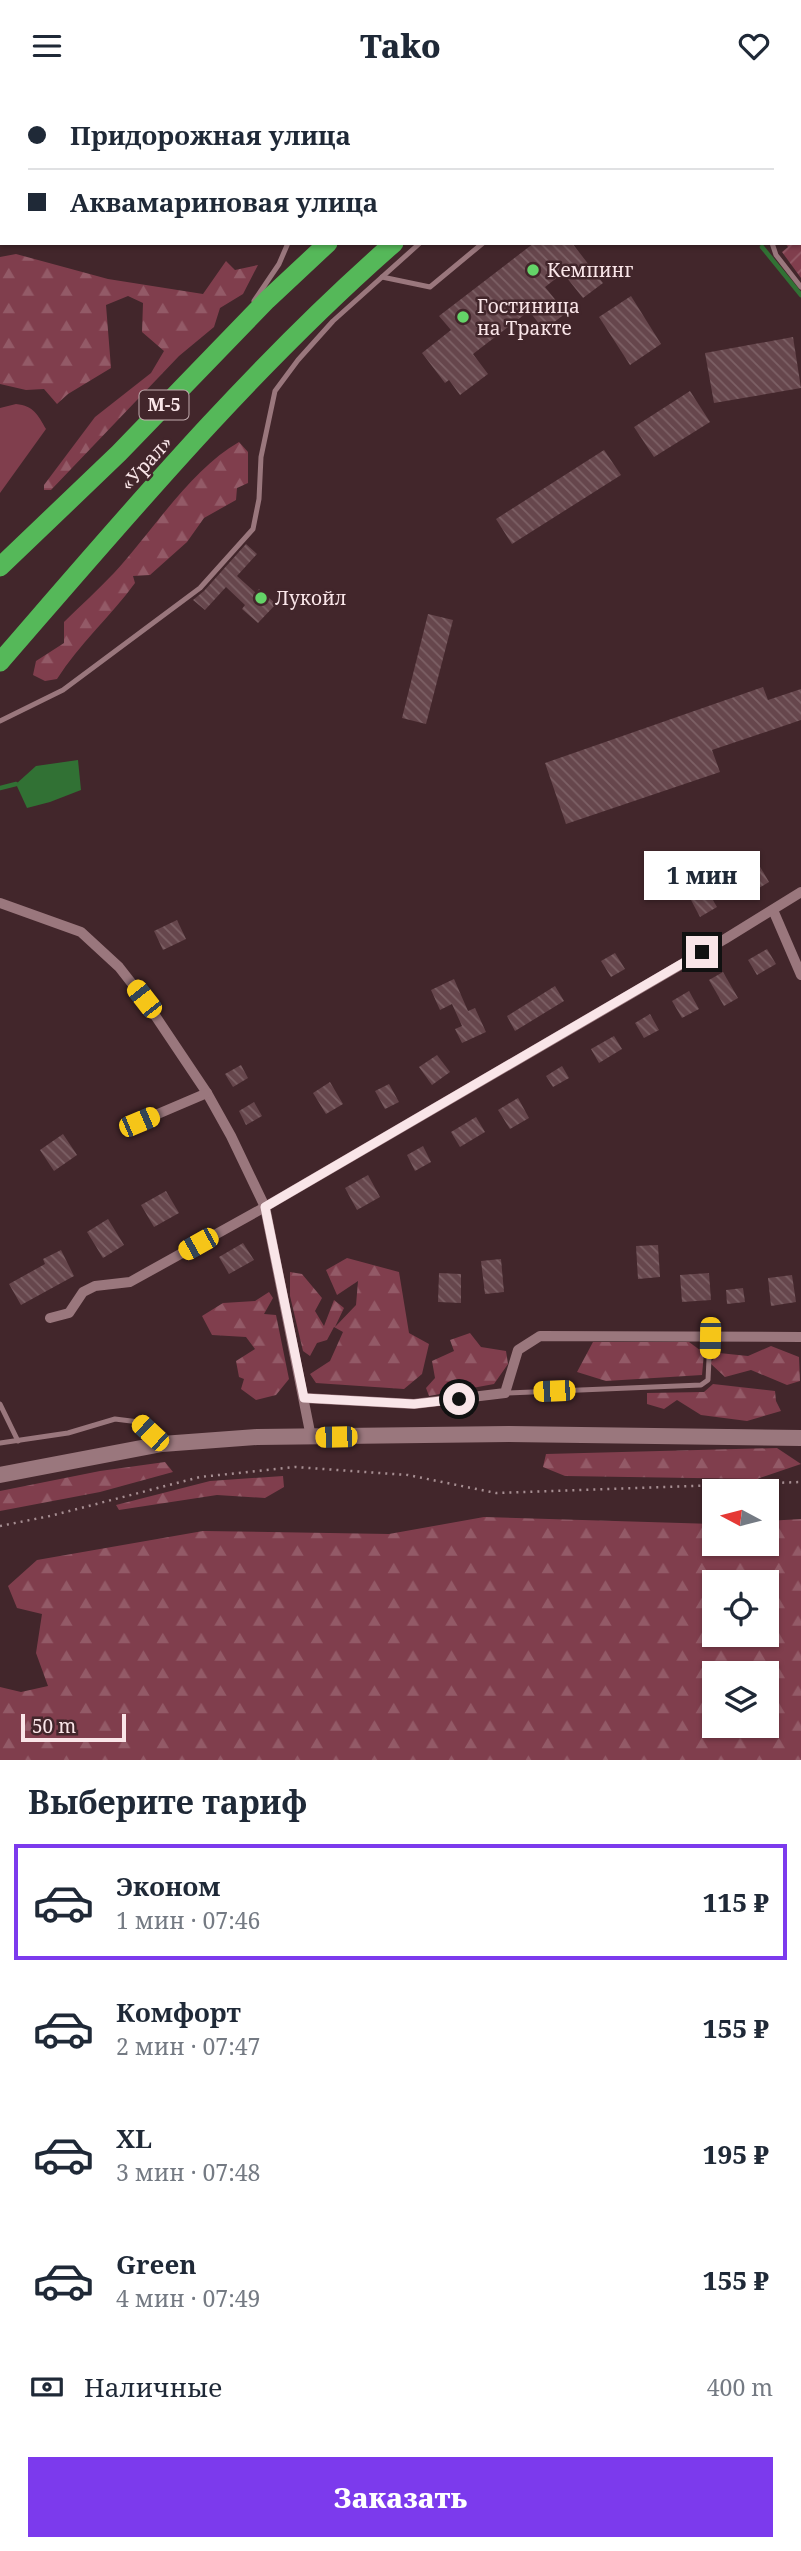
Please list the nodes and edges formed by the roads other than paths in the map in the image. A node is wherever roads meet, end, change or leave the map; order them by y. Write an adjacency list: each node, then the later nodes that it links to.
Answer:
1 (287, 245): 9 (lane)
2 (326, 245): 9 (highway, «Урал» / М-5)
3 (392, 245): 11 (highway, «Урал» / М-5)
4 (418, 245): 7 (lane)
5 (481, 245): 7 (lane)
6 (773, 245): 8 (lane)
7 (382, 277): 12 (lane)
8 (801, 287)
9 (225, 342): 10 (highway, «Урал» / М-5)
10 (0, 567)
11 (0, 663)
12 (0, 721)
13 (801, 892): 15 (street)
14 (0, 903): 17 (street)
15 (773, 910): 16 (street); 19 (street)
16 (801, 975)
17 (207, 1093): 18 (street); 19 (street)
18 (139, 1122)
19 (265, 1207): 20 (street); 24 (street)
20 (50, 1318)
21 (801, 1337): 22 (street)
22 (710, 1338): 23 (street); 23 (lane)
23 (505, 1393): 24 (street)
24 (304, 1398): 26 (street)
25 (0, 1404): 28 (lane)
26 (311, 1437): 27 (main road); 30 (main road)
27 (801, 1438)
28 (18, 1441): 29 (lane); 30 (lane)
29 (0, 1443)
30 (162, 1444): 31 (main road)
31 (0, 1475)

